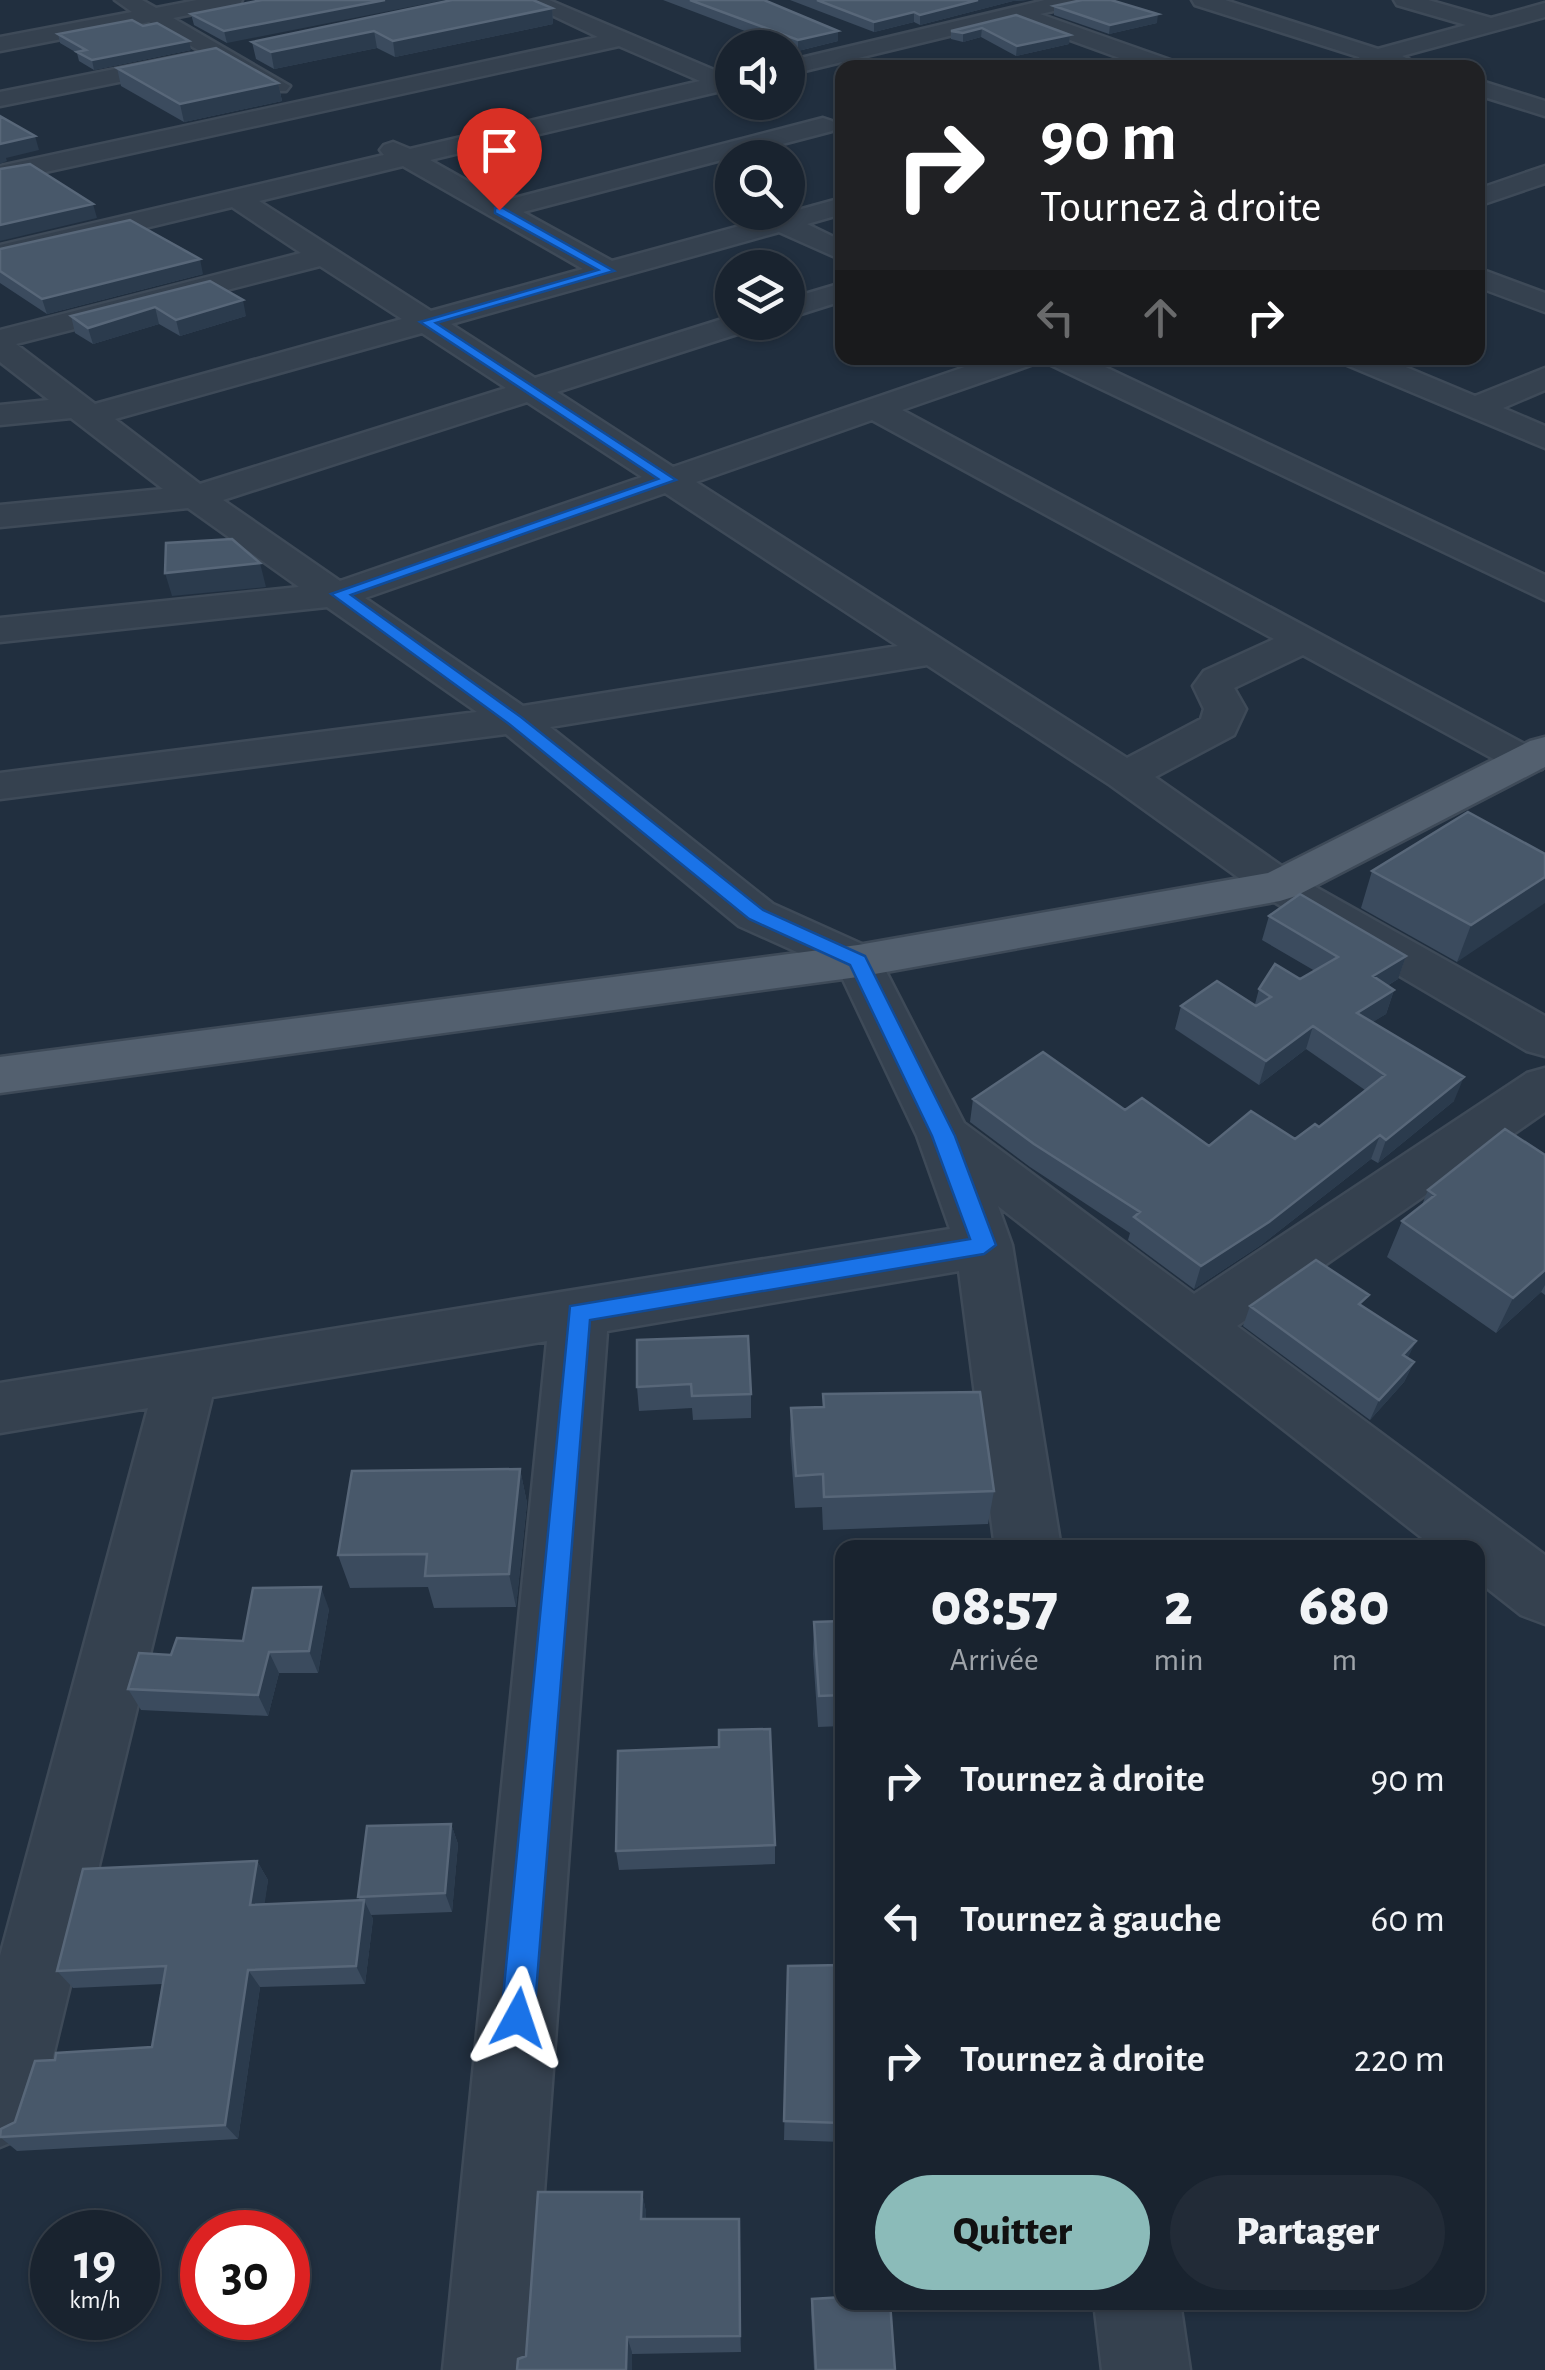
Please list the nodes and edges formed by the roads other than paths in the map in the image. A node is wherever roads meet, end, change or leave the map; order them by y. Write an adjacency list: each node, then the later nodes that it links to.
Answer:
1 (126, 0): 10 (street)
2 (231, 0): 10 (street)
3 (531, 0): 14 (street)
4 (977, 0): 9 (street)
5 (1072, 0): 9 (street)
6 (1203, 0): 19 (street)
7 (1405, 0): 11 (street)
8 (1545, 10): 11 (street)
9 (1016, 14): 16 (street); 21 (street)
10 (152, 15): 15 (street); 18 (street)
11 (1491, 25): 13 (street); 19 (street)
12 (845, 33): 16 (street)
13 (1527, 36)
14 (620, 39): 25 (street); 29 (street)
15 (0, 44)
16 (879, 46): 20 (street); 24 (street)
17 (262, 47): 18 (street)
18 (223, 55): 28 (street); 29 (street)
19 (1379, 56): 22 (street); 23 (street)
20 (916, 60)
21 (1149, 60)
22 (1365, 60)
23 (1391, 60)
24 (805, 64)
25 (715, 78)
26 (715, 87): 35 (street)
27 (1485, 89): 30 (street)
28 (0, 100)
29 (314, 106): 32 (street); 36 (street)
30 (1545, 109)
31 (805, 118): 33 (street)
32 (344, 123)
33 (833, 130): 44 (street)
34 (375, 140): 35 (street)
35 (406, 158): 42 (street); 44 (street)
36 (0, 174)
37 (1545, 174): 39 (street)
38 (1485, 176): 39 (street)
39 (1512, 186): 40 (street); 41 (street)
40 (1485, 196)
41 (1545, 197)
42 (236, 198): 49 (street); 50 (street)
43 (835, 208): 45 (street)
44 (499, 210): 51 (street)
45 (805, 216)
46 (757, 230): 51 (street)
47 (796, 230): 48 (street)
48 (835, 249)
49 (0, 254)
50 (324, 256): 56 (street); 58 (street)
51 (608, 271): 56 (street)
52 (1485, 280): 54 (street)
53 (835, 294): 55 (street)
54 (1545, 303)
55 (805, 304)
56 (426, 322): 64 (street); 67 (street)
57 (715, 331): 64 (street)
58 (0, 339)
59 (0, 347): 67 (street)
60 (1000, 365): 65 (street)
61 (1077, 365): 73 (street)
62 (1374, 365): 66 (street)
63 (1545, 378): 66 (street)
64 (530, 390): 70 (street); 71 (street)
65 (874, 408): 70 (street); 76 (street)
66 (1474, 408): 69 (street)
67 (87, 411): 68 (street); 71 (street)
68 (0, 415)
69 (1545, 438)
70 (669, 480): 74 (street); 77 (street)
71 (195, 497): 72 (street); 74 (street)
72 (0, 516)
73 (1545, 589)
74 (339, 594): 75 (street); 78 (street)
75 (0, 630)
76 (1304, 640): 79 (street); 80 (street)
77 (934, 652): 78 (street); 80 (street)
78 (515, 720): 81 (street); 83 (street)
79 (1532, 766): 82 (main road)
80 (1124, 776): 82 (street)
81 (0, 786)
82 (1280, 886): 83 (main road); 84 (street)
83 (858, 961): 85 (main road); 87 (street)
84 (1545, 1039)
85 (0, 1075)
86 (1545, 1086): 90 (street)
87 (944, 1136): 88 (street); 90 (street)
88 (984, 1245): 89 (street); 93 (street)
89 (579, 1312): 91 (street); 99 (street)
90 (1193, 1326): 94 (street)
91 (187, 1377): 92 (street); 97 (street)
92 (0, 1408)
93 (1027, 1540)
94 (1480, 1540)
95 (1485, 1544): 96 (street)
96 (1542, 1586)
97 (0, 2106)
98 (1137, 2310): 100 (street)
99 (487, 2370)
100 (1146, 2370)

